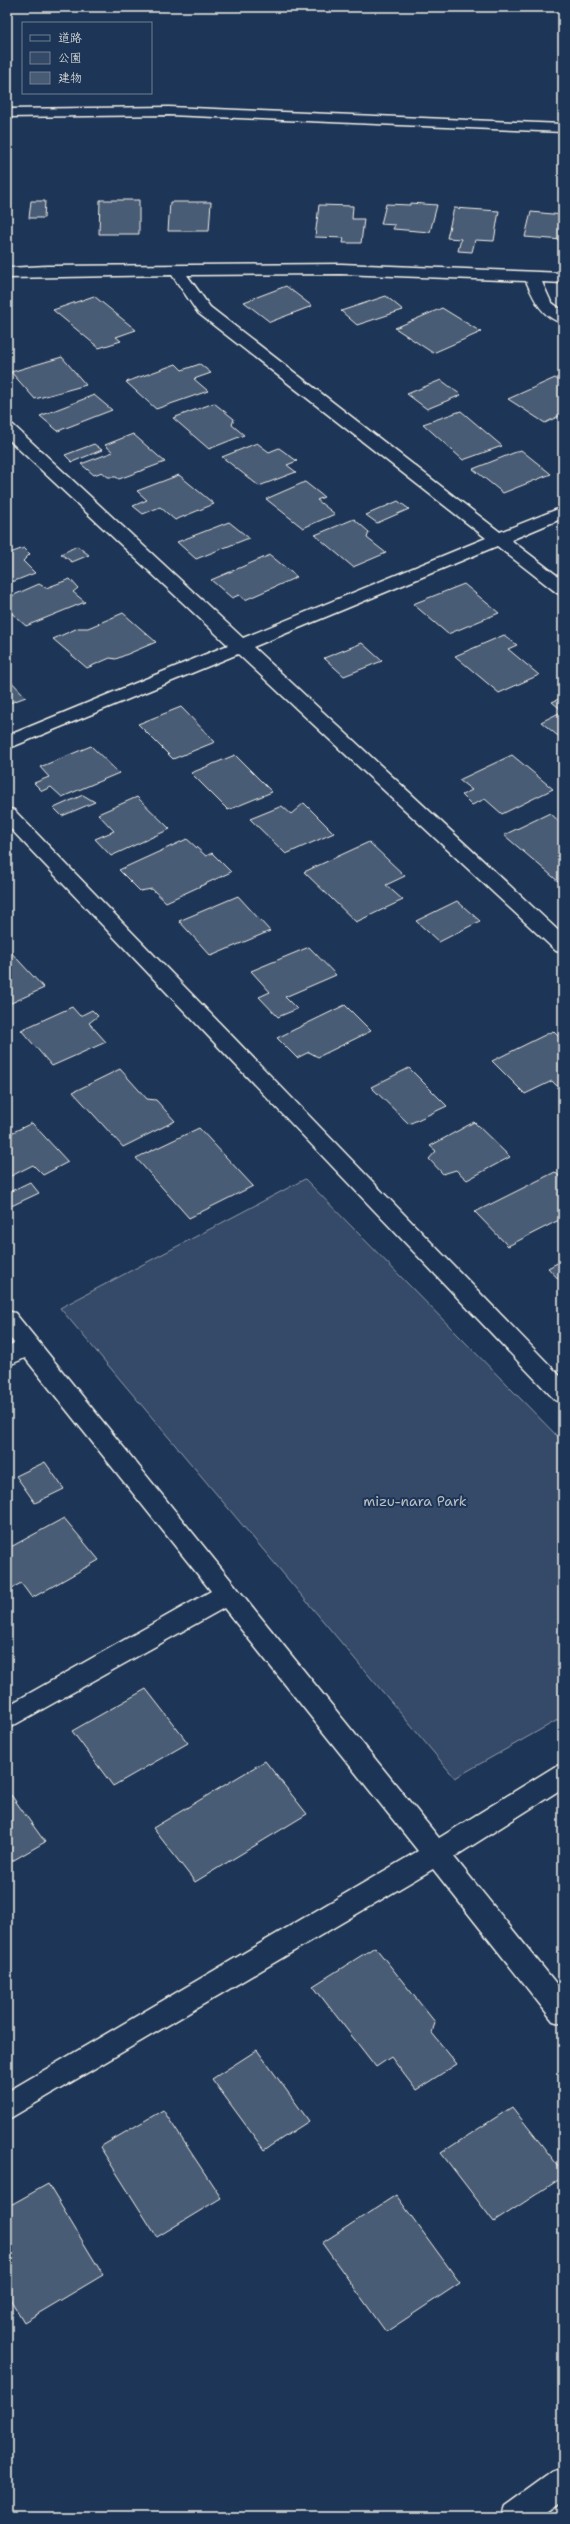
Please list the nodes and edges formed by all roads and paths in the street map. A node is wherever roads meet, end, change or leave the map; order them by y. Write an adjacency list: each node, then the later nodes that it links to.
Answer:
1 (7, 113): 2 (street)
2 (563, 128)
3 (176, 270): 4 (street); 5 (street); 10 (street)
4 (7, 273)
5 (532, 276): 6 (street); 7 (street)
6 (563, 278)
7 (563, 318)
8 (7, 430): 12 (street)
9 (563, 512): 10 (street)
10 (501, 538): 11 (street); 12 (street)
11 (563, 589)
12 (239, 647): 13 (street); 15 (street)
13 (7, 743)
14 (7, 814): 19 (street)
15 (563, 946)
16 (7, 1319): 17 (street)
17 (29, 1346): 18 (street); 20 (street)
18 (7, 1357)
19 (563, 1394)
20 (228, 1594): 21 (street); 23 (street)
21 (7, 1718)
22 (563, 1775): 23 (street)
23 (436, 1854): 24 (street); 25 (street)
24 (563, 2012)
25 (7, 2106)
26 (563, 2483): 27 (street)
27 (516, 2517)

